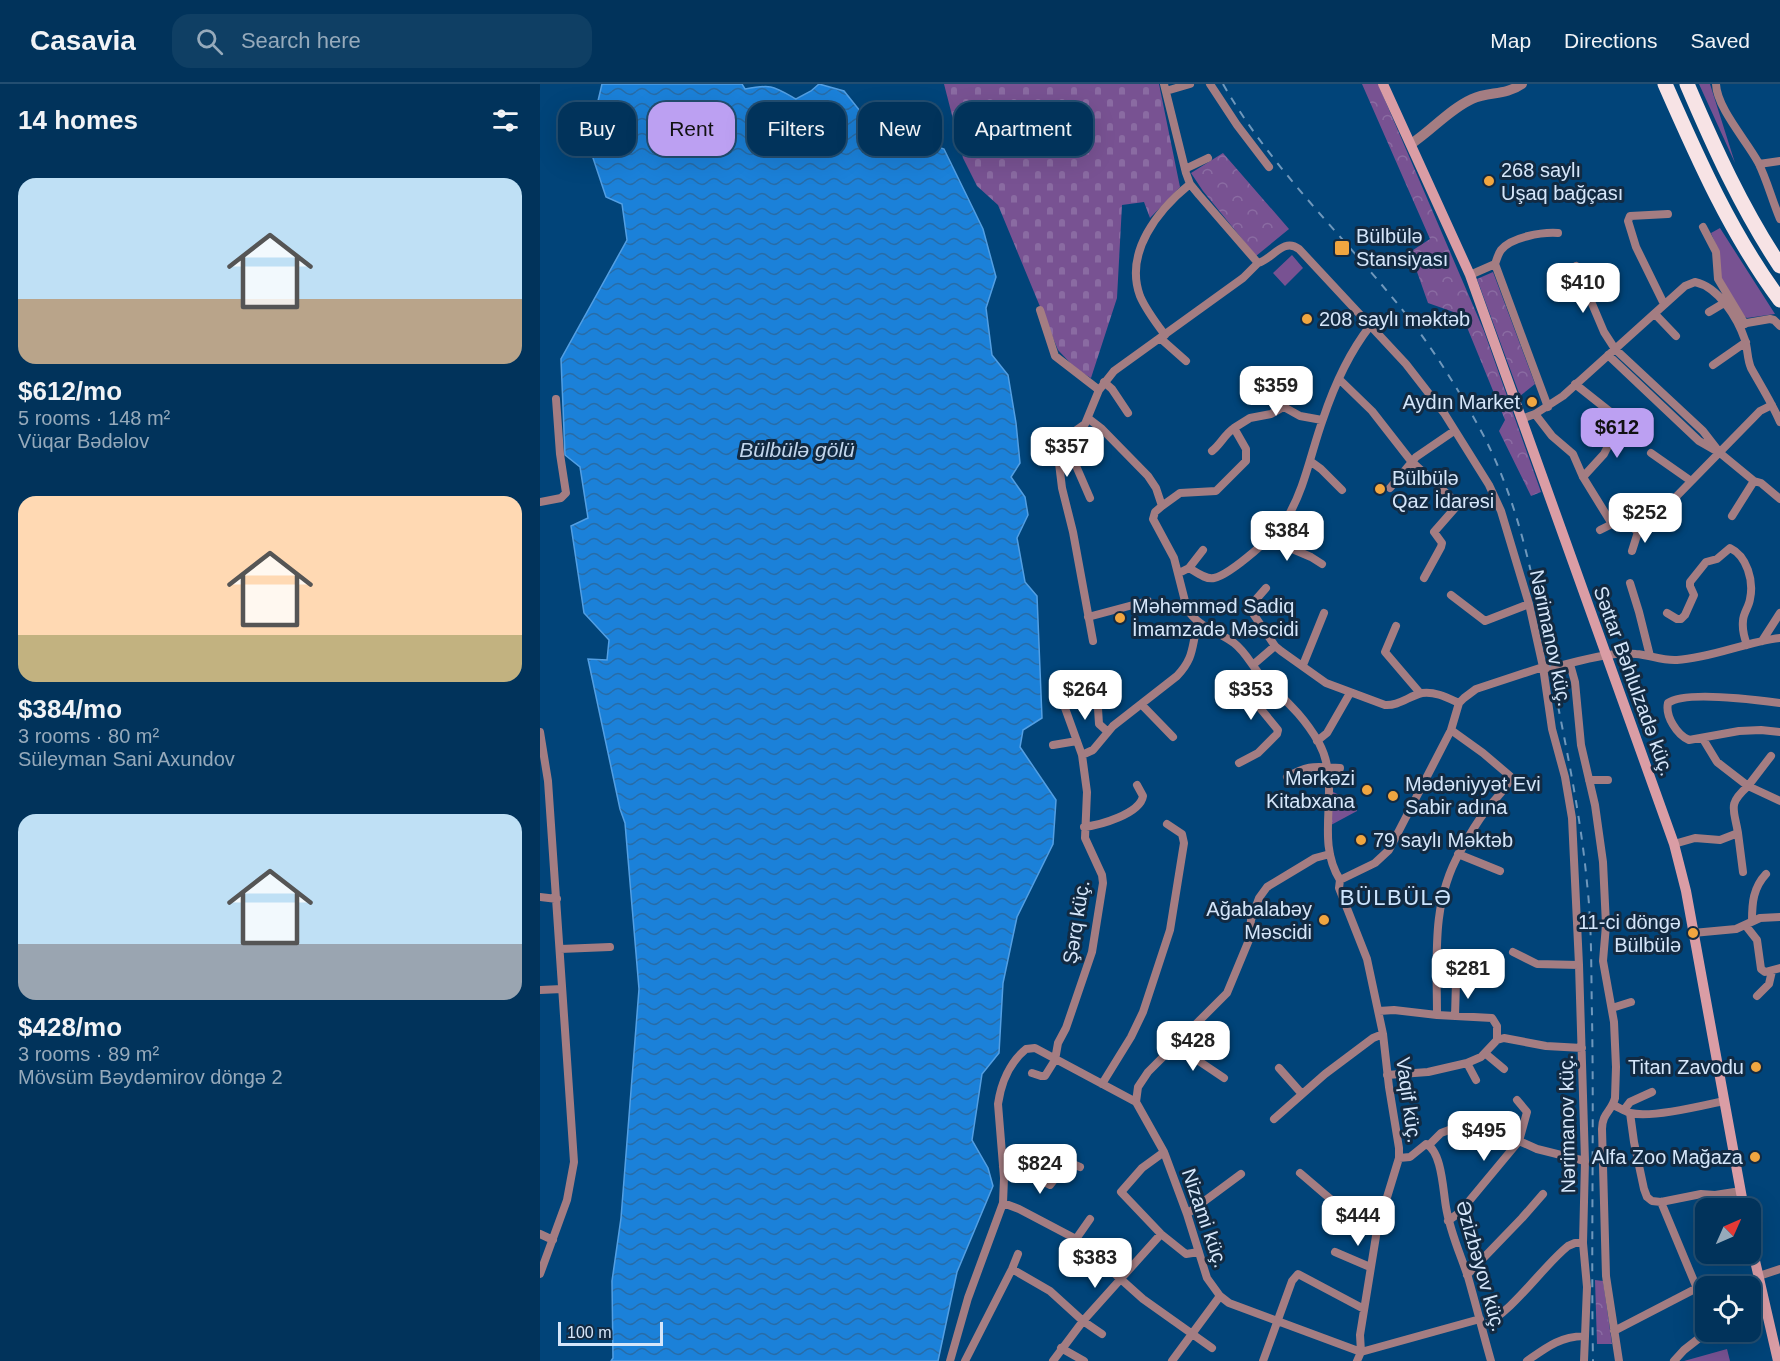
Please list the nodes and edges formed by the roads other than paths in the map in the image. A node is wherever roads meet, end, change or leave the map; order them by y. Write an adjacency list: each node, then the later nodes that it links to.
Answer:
1 (1190, 84): 8 (street)
2 (1210, 84): 13 (street)
3 (1383, 84): 9 (main road, Səttar Bəhlulzadə küç.)
4 (1522, 84): 9 (street)
5 (1687, 84): 23 (highway)
6 (1716, 84): 12 (street)
7 (1665, 85): 25 (highway)
8 (1165, 88): 14 (street)
9 (1411, 144): 24 (main road, Səttar Bəhlulzadə küç.)
10 (1208, 158): 14 (street)
11 (1780, 161): 12 (street)
12 (1759, 164): 17 (street)
13 (1269, 167)
14 (1185, 170): 15 (street)
15 (1190, 184): 20 (street); 35 (street)
16 (1668, 214): 27 (street)
17 (1780, 218)
18 (1704, 227): 31 (street)
19 (1557, 233): 21 (street)
20 (1258, 263): 32 (street, Nərimanov küç.); 35 (street)
21 (1495, 264): 24 (street); 49 (street)
22 (1576, 266): 37 (street)
23 (1780, 266)
24 (1470, 275): 53 (main road, Səttar Bəhlulzadə küç.)
25 (1780, 300)
26 (1724, 303): 27 (street); 29 (street); 31 (street)
27 (1664, 304): 30 (street)
28 (1040, 310): 45 (street)
29 (1709, 312)
30 (1655, 314): 34 (street); 37 (street)
31 (1741, 324): 33 (street); 36 (street)
32 (1370, 326): 41 (street); 58 (street, Nərimanov küç.)
33 (1780, 326)
34 (1676, 336)
35 (1162, 337): 39 (street); 42 (street)
36 (1746, 342): 40 (street); 47 (street)
37 (1615, 349): 38 (street); 63 (street)
38 (1608, 355): 44 (street); 63 (street)
39 (1186, 361)
40 (1713, 365)
41 (1339, 379): 54 (street); 65 (street)
42 (1104, 382): 45 (street); 50 (street)
43 (1250, 382): 48 (street)
44 (1575, 384): 49 (street); 55 (street)
45 (1099, 390): 52 (street)
46 (556, 399): 73 (street)
47 (1772, 405): 56 (street); 63 (street)
48 (1285, 406): 54 (street); 57 (street)
49 (1548, 407): 51 (street)
50 (1128, 413)
51 (1535, 414): 53 (street); 66 (street)
52 (1089, 419): 60 (street); 74 (street)
53 (1521, 419): 102 (main road, Səttar Bəhlulzadə küç.)
54 (1322, 420): 64 (street)
55 (1621, 420): 59 (street); 66 (street)
56 (1780, 422)
57 (1234, 428): 61 (street); 74 (street)
58 (1454, 431): 65 (street); 90 (street, Nərimanov küç.)
59 (1638, 434)
60 (1062, 444): 71 (street); 94 (street)
61 (1212, 451)
62 (1651, 453): 67 (street)
63 (1720, 453): 67 (street); 68 (street)
64 (1310, 461): 70 (street); 78 (street)
65 (1411, 462): 69 (street); 85 (street)
66 (1583, 477): 76 (street)
67 (1691, 481): 79 (street)
68 (1754, 481): 72 (street); 75 (street)
69 (1389, 488)
70 (1342, 490)
71 (1090, 498)
72 (1780, 499)
73 (540, 502)
74 (1162, 506): 84 (street)
75 (1732, 516)
76 (1612, 524): 77 (street); 79 (street)
77 (1600, 530)
78 (1275, 532): 82 (street); 83 (street)
79 (1638, 532): 81 (street)
80 (1203, 550): 83 (street)
81 (1632, 551)
82 (1322, 564)
83 (1190, 568): 84 (street)
84 (1179, 573): 95 (street)
85 (1424, 578)
86 (1630, 583): 103 (street)
87 (1266, 588): 101 (street)
88 (1451, 595): 90 (street)
89 (1148, 601): 94 (street)
90 (1529, 604): 107 (street, Nərimanov küç.)
91 (1323, 613): 106 (street)
92 (1667, 613): 100 (street)
93 (1780, 613): 98 (street)
94 (1088, 617): 99 (street)
95 (1198, 623): 104 (street); 115 (street)
96 (1396, 626): 111 (street)
97 (1780, 638): 98 (street)
98 (1762, 640): 100 (street)
99 (1093, 641)
100 (1747, 645): 103 (street)
101 (1275, 646): 104 (street); 106 (street)
102 (1606, 656): 103 (street); 105 (street); 140 (main road, Səttar Bəhlulzadə küç.)
103 (1650, 656)
104 (1254, 664): 108 (street)
105 (1570, 664): 107 (street); 132 (street, Nərimanov küç.)
106 (1303, 665): 110 (street)
107 (1543, 667): 113 (street); 155 (street, Nərimanov küç.)
108 (1275, 688): 124 (street); 128 (street)
109 (1097, 693): 118 (street)
110 (1350, 693): 111 (street); 124 (street)
111 (1420, 693): 113 (street)
112 (1061, 697): 123 (street, Şərq küç.)
113 (1459, 703): 116 (street)
114 (1780, 703): 122 (street)
115 (1141, 704): 118 (street); 120 (street)
116 (1450, 730): 142 (street); 146 (street)
117 (540, 732): 121 (street)
118 (1108, 732): 126 (street)
119 (1780, 732): 122 (street)
120 (1173, 737)
121 (540, 739): 148 (street)
122 (1702, 739): 135 (street)
123 (1077, 741): 125 (street); 126 (street, Şərq küç.)
124 (1317, 741): 129 (street)
125 (1053, 745)
126 (1083, 754): 138 (street, Şərq küç.)
127 (1770, 756): 135 (street)
128 (1239, 763)
129 (1329, 768): 130 (street); 131 (street); 141 (street, Vaqif küç.)
130 (1341, 768)
131 (1287, 777)
132 (1589, 780): 133 (street); 162 (street, Nərimanov küç.)
133 (1608, 780)
134 (1137, 785): 138 (street)
135 (1748, 786): 136 (street); 139 (street)
136 (1780, 801)
137 (1167, 824): 179 (street)
138 (1084, 827): 171 (street, Şərq küç.)
139 (1738, 833): 140 (street); 144 (street)
140 (1674, 844): 151 (main road, Səttar Bəhlulzadə küç.)
141 (1330, 854): 146 (street, Vaqif küç.); 168 (street)
142 (1458, 854): 143 (street); 164 (street)
143 (1500, 871)
144 (1743, 872)
145 (1766, 874): 150 (street)
146 (1340, 880): 163 (street, Vaqif küç.)
147 (540, 897): 148 (street)
148 (557, 899): 153 (street)
149 (1780, 917): 150 (street)
150 (1749, 924): 151 (street); 156 (street)
151 (1693, 933): 183 (main road, Səttar Bəhlulzadə küç.)
152 (610, 947): 153 (street)
153 (560, 949): 158 (street)
154 (1513, 952): 155 (street)
155 (1579, 965): 169 (street, Nərimanov küç.)
156 (1776, 970): 160 (street)
157 (1456, 982): 165 (street)
158 (562, 989): 159 (street); 210 (street)
159 (540, 990)
160 (1757, 996)
161 (1631, 1002): 162 (street)
162 (1612, 1008): 185 (street, Nərimanov küç.)
163 (1378, 1011): 164 (street); 166 (street, Vaqif küç.)
164 (1437, 1015): 165 (street)
165 (1455, 1016): 167 (street)
166 (1383, 1034): 176 (street, Vaqif küç.); 181 (street)
167 (1497, 1040): 169 (street); 170 (street)
168 (1175, 1045): 177 (street); 184 (street)
169 (1582, 1048): 193 (street, Nərimanov küç.)
170 (1486, 1054): 172 (street); 174 (street)
171 (1055, 1060): 175 (street); 179 (street); 194 (street)
172 (1467, 1063): 176 (street); 178 (street)
173 (1279, 1068): 181 (street)
174 (1504, 1069)
175 (1032, 1073)
176 (1388, 1075): 192 (street, Vaqif küç.)
177 (1224, 1078)
178 (1476, 1080)
179 (1102, 1084): 184 (street)
180 (1652, 1092): 186 (street)
181 (1302, 1094): 187 (street)
182 (1517, 1100): 189 (street)
183 (1724, 1101): 186 (street); 198 (main road, Səttar Bəhlulzadə küç.)
184 (1136, 1102): 191 (street, Nizami küç.)
185 (1613, 1105): 186 (street); 231 (street, Nərimanov küç.)
186 (1627, 1112): 201 (street)
187 (1274, 1119)
188 (1449, 1130): 190 (street)
189 (1519, 1141): 193 (street); 205 (street)
190 (1429, 1145): 192 (street); 205 (street, Əzizbəyov küç.)
191 (1164, 1152): 203 (street, Nizami küç.); 208 (street)
192 (1399, 1158): 206 (street, Vaqif küç.)
193 (1586, 1161): 211 (street, Nərimanov küç.)
194 (1003, 1166): 195 (street); 202 (street)
195 (1080, 1167)
196 (1300, 1173): 206 (street)
197 (1241, 1174): 203 (street)
198 (1741, 1191): 200 (main road, Səttar Bəhlulzadə küç.); 201 (street)
199 (1543, 1194): 220 (street)
200 (1742, 1198)
201 (1661, 1202): 223 (street)
202 (1003, 1203): 209 (street); 239 (street)
203 (1187, 1214): 213 (street, Nizami küç.)
204 (1090, 1219): 209 (street)
205 (1448, 1221): 220 (street, Əzizbəyov küç.)
206 (1377, 1230): 216 (street, Vaqif küç.)
207 (540, 1234): 210 (street)
208 (1161, 1234): 213 (street); 222 (street)
209 (1076, 1239): 222 (street)
210 (553, 1240): 219 (street)
211 (1583, 1243): 230 (street); 234 (street, Nərimanov küç.)
212 (1335, 1251): 216 (street)
213 (1199, 1252): 226 (street, Nizami küç.)
214 (1018, 1254): 217 (street)
215 (1756, 1264): 221 (main road)
216 (1370, 1267): 227 (street, Vaqif küç.)
217 (1012, 1269): 228 (street); 240 (street)
218 (1780, 1269): 221 (street)
219 (540, 1274)
220 (1467, 1275): 230 (street, Əzizbəyov küç.)
221 (1759, 1276)
222 (1121, 1280): 228 (street); 232 (street)
223 (1695, 1283)
224 (1761, 1285): 252 (main road)
225 (1695, 1289): 231 (street)
226 (1220, 1296): 229 (street, Nizami küç.); 232 (street)
227 (1364, 1309): 229 (street); 238 (street, Vaqif küç.)
228 (1083, 1320): 233 (street); 236 (street)
229 (1275, 1322): 238 (street, Nizami küç.); 244 (street)
230 (1481, 1322): 238 (street); 247 (street, Əzizbəyov küç.)
231 (1614, 1331): 250 (street, Nərimanov küç.)
232 (1193, 1333): 237 (street); 243 (street)
233 (1102, 1334)
234 (1584, 1336): 248 (street); 249 (street, Nərimanov küç.)
235 (1695, 1341): 251 (street)
236 (1061, 1348): 241 (street); 242 (street)
237 (1212, 1348)
238 (1361, 1352): 245 (street, Vaqif küç.); 246 (street)
239 (951, 1361)
240 (965, 1361)
241 (1053, 1361)
242 (1084, 1361)
243 (1172, 1361)
244 (1263, 1361)
245 (1357, 1361)
246 (1364, 1361)
247 (1491, 1361)
248 (1527, 1361)
249 (1584, 1361)
250 (1619, 1361)
251 (1674, 1361)
252 (1778, 1361)

